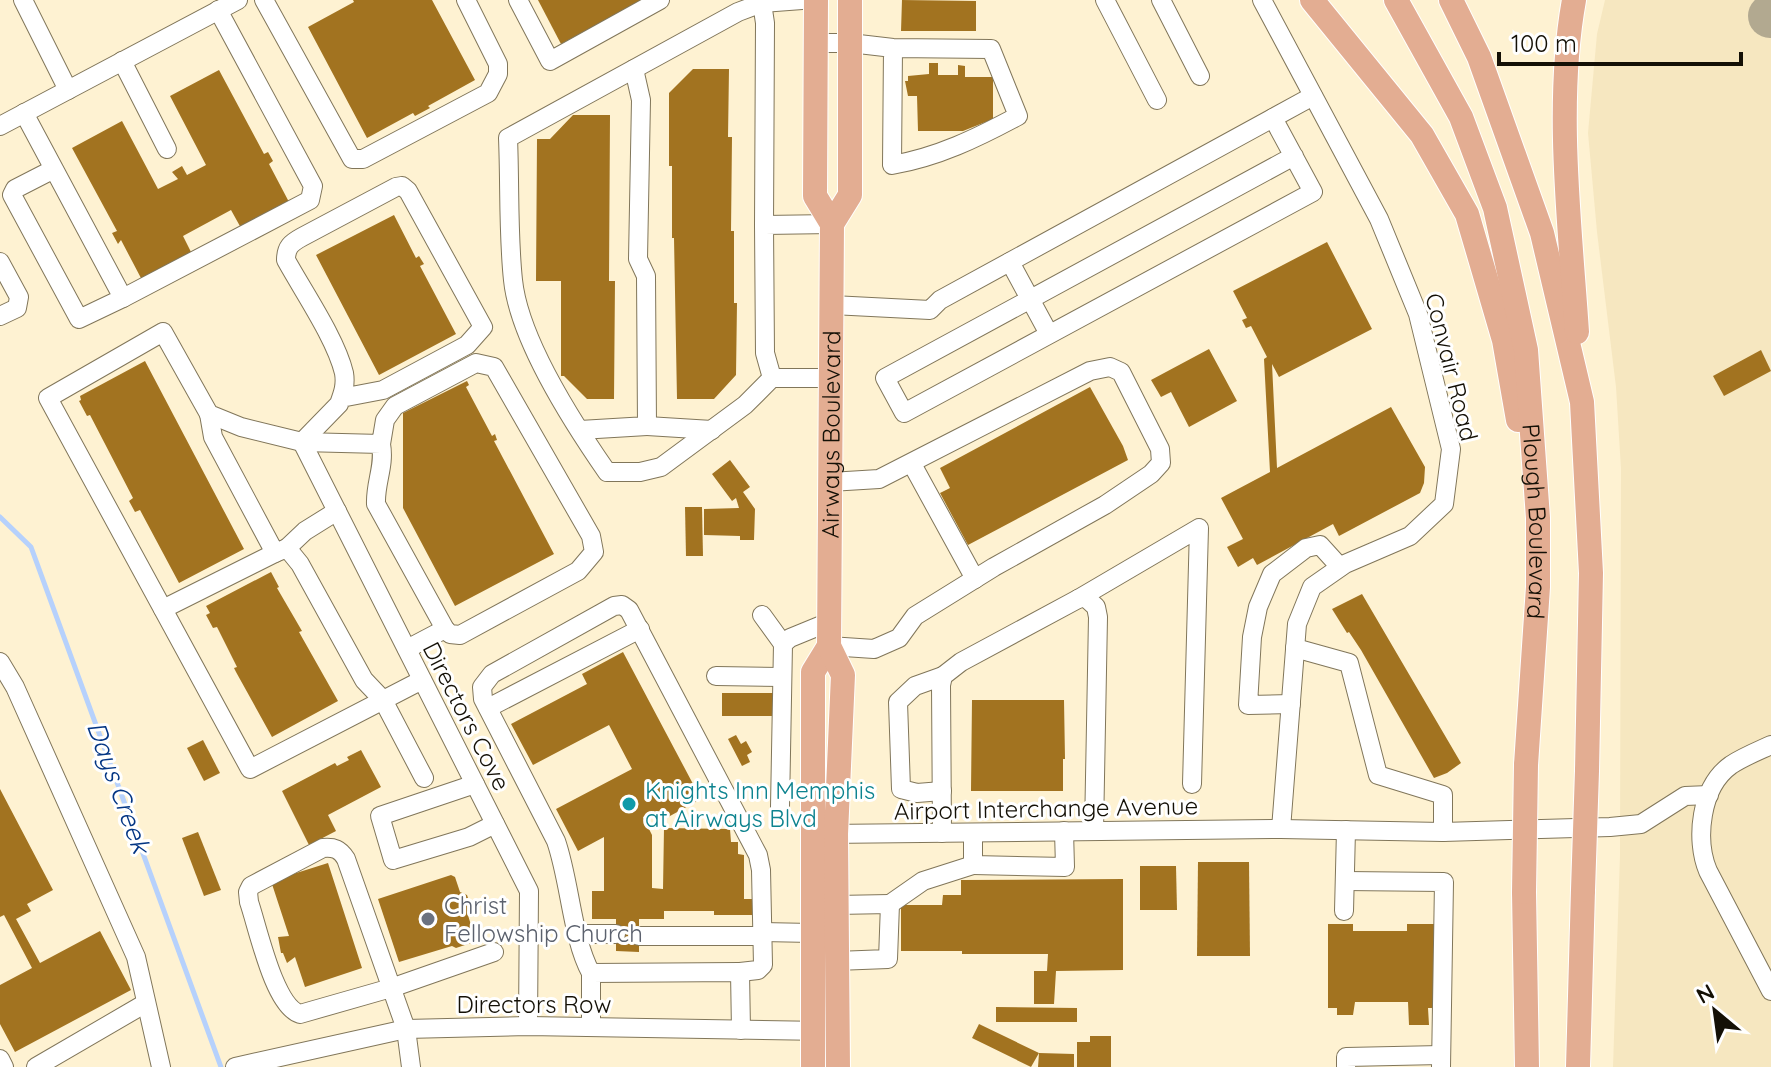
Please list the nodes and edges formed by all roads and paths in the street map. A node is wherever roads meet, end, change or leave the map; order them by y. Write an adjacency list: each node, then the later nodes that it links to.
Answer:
1 (23, 0): 25 (street)
2 (238, 0): 18 (street)
3 (264, 0): 4 (street)
4 (466, 0)
5 (518, 0): 6 (street)
6 (660, 0)
7 (802, 0): 17 (street)
8 (816, 0): 19 (main road, Airways Boulevard)
9 (850, 0): 20 (main road, Airways Boulevard)
10 (1105, 0): 27 (street)
11 (1161, 0): 24 (street)
12 (1262, 0): 26 (street, Convair Road)
13 (1312, 0): 56 (main road)
14 (1396, 0): 56 (main road, Plough Boulevard)
15 (1451, 0): 46 (main road)
16 (1574, 0): 46 (main road)
17 (762, 3): 23 (street); 35 (street)
18 (218, 10): 22 (street); 38 (street)
19 (815, 43): 20 (street); 34 (main road, Airways Boulevard)
20 (850, 43): 21 (street); 34 (main road, Airways Boulevard)
21 (893, 48): 21 (street)
22 (122, 61): 25 (street); 31 (street)
23 (634, 69): 48 (street); 49 (street)
24 (1200, 76)
25 (68, 90): 28 (street)
26 (1313, 96): 29 (street); 58 (street, Convair Road)
27 (1157, 100)
28 (24, 113): 30 (street); 33 (street)
29 (1273, 118): 32 (street); 37 (street)
30 (0, 126)
31 (167, 149)
32 (1294, 156): 39 (street); 42 (street)
33 (54, 169): 38 (street); 38 (street)
34 (832, 224): 35 (street); 40 (main road, Airways Boulevard)
35 (764, 225): 43 (street)
36 (0, 262): 41 (street)
37 (1010, 262): 39 (street); 40 (street)
38 (123, 298)
39 (1030, 299): 42 (street); 42 (street)
40 (832, 305): 44 (main road, Airways Boulevard)
41 (0, 316)
42 (1049, 334)
43 (772, 378): 44 (street); 50 (street)
44 (831, 378): 54 (main road, Airways Boulevard)
45 (341, 398): 45 (street); 51 (street)
46 (1582, 402): 126 (main road, bridge)
47 (209, 414): 51 (street); 57 (street); 61 (street)
48 (647, 426): 49 (street); 50 (street)
49 (580, 430): 50 (street)
50 (712, 430)
51 (302, 442): 52 (street); 55 (street, Directors Cove)
52 (381, 444): 63 (street); 63 (street)
53 (912, 464): 54 (street); 59 (street); 59 (street)
54 (830, 482): 65 (main road, Airways Boulevard)
55 (337, 511): 57 (street); 68 (street, Directors Cove)
56 (1538, 518): 125 (main road, Plough Boulevard, bridge)
57 (281, 550): 61 (street); 74 (street)
58 (1340, 567): 67 (street, Convair Road); 75 (street)
59 (975, 579): 65 (street)
60 (1078, 599): 71 (street); 80 (street); 88 (street)
61 (163, 609): 74 (street)
62 (762, 615): 66 (street)
63 (445, 629): 68 (street)
64 (640, 629): 76 (street); 76 (street); 101 (street)
65 (829, 634): 66 (street); 82 (main road, Airways Boulevard); 92 (main road, Airways Boulevard)
66 (783, 644): 72 (street)
67 (1295, 648): 75 (street, Convair Road); 89 (street)
68 (407, 649): 73 (street, Directors Cove)
69 (0, 662): 109 (street)
70 (716, 676): 72 (street)
71 (943, 676): 81 (street); 81 (street)
72 (782, 677): 82 (street)
73 (422, 680): 74 (street); 79 (street, Directors Cove)
74 (383, 700): 78 (street)
75 (1291, 704): 85 (street, Convair Road)
76 (488, 708): 99 (street)
77 (1771, 745): 83 (street)
78 (424, 778)
79 (475, 784): 84 (street, Directors Cove); 84 (street)
80 (1192, 784)
81 (942, 791): 90 (street)
82 (812, 793): 92 (main road, Airways Boulevard)
83 (1709, 795): 89 (street); 108 (street)
84 (495, 824): 110 (street, Directors Cove)
85 (1281, 829): 86 (street); 88 (street, Airport Interchange Avenue)
86 (1346, 830): 89 (street); 94 (street)
87 (1064, 831): 88 (street, Airport Interchange Avenue); 91 (street, Airport Interchange Avenue); 93 (street)
88 (1094, 831)
89 (1443, 832)
90 (942, 833): 91 (street, Airport Interchange Avenue); 92 (street, Airport Interchange Avenue)
91 (973, 833): 93 (street)
92 (824, 834): 96 (main road, Airways Boulevard); 98 (main road, Airways Boulevard)
93 (973, 865): 95 (street)
94 (1345, 881): 97 (street); 116 (street)
95 (890, 904): 96 (street); 104 (street)
96 (836, 905): 104 (main road, Airways Boulevard)
97 (1344, 911)
98 (812, 933): 101 (street); 114 (main road, Airways Boulevard)
99 (579, 934): 100 (street); 106 (street)
100 (616, 934)
101 (762, 934): 102 (street); 105 (street)
102 (639, 936)
103 (494, 952): 107 (street)
104 (836, 961): 114 (main road, Airways Boulevard)
105 (740, 972): 106 (street); 113 (street)
106 (591, 973): 111 (street)
107 (391, 988): 107 (street); 112 (street)
108 (1771, 991)
109 (146, 1003): 118 (street); 119 (street)
110 (528, 1026): 111 (street, Directors Row); 112 (street, Directors Row)
111 (591, 1027): 113 (street, Directors Row)
112 (406, 1029): 120 (street, Directors Row); 121 (street)
113 (741, 1030): 114 (street, Directors Row)
114 (824, 1031): 122 (main road, Airways Boulevard); 123 (main road, Airways Boulevard)
115 (0, 1059): 117 (street)
116 (1441, 1061): 124 (street)
117 (4, 1067)
118 (36, 1067)
119 (161, 1067)
120 (235, 1067)
121 (411, 1067)
122 (813, 1067)
123 (838, 1067)
124 (1346, 1067)
125 (1527, 1067)
126 (1578, 1067)

